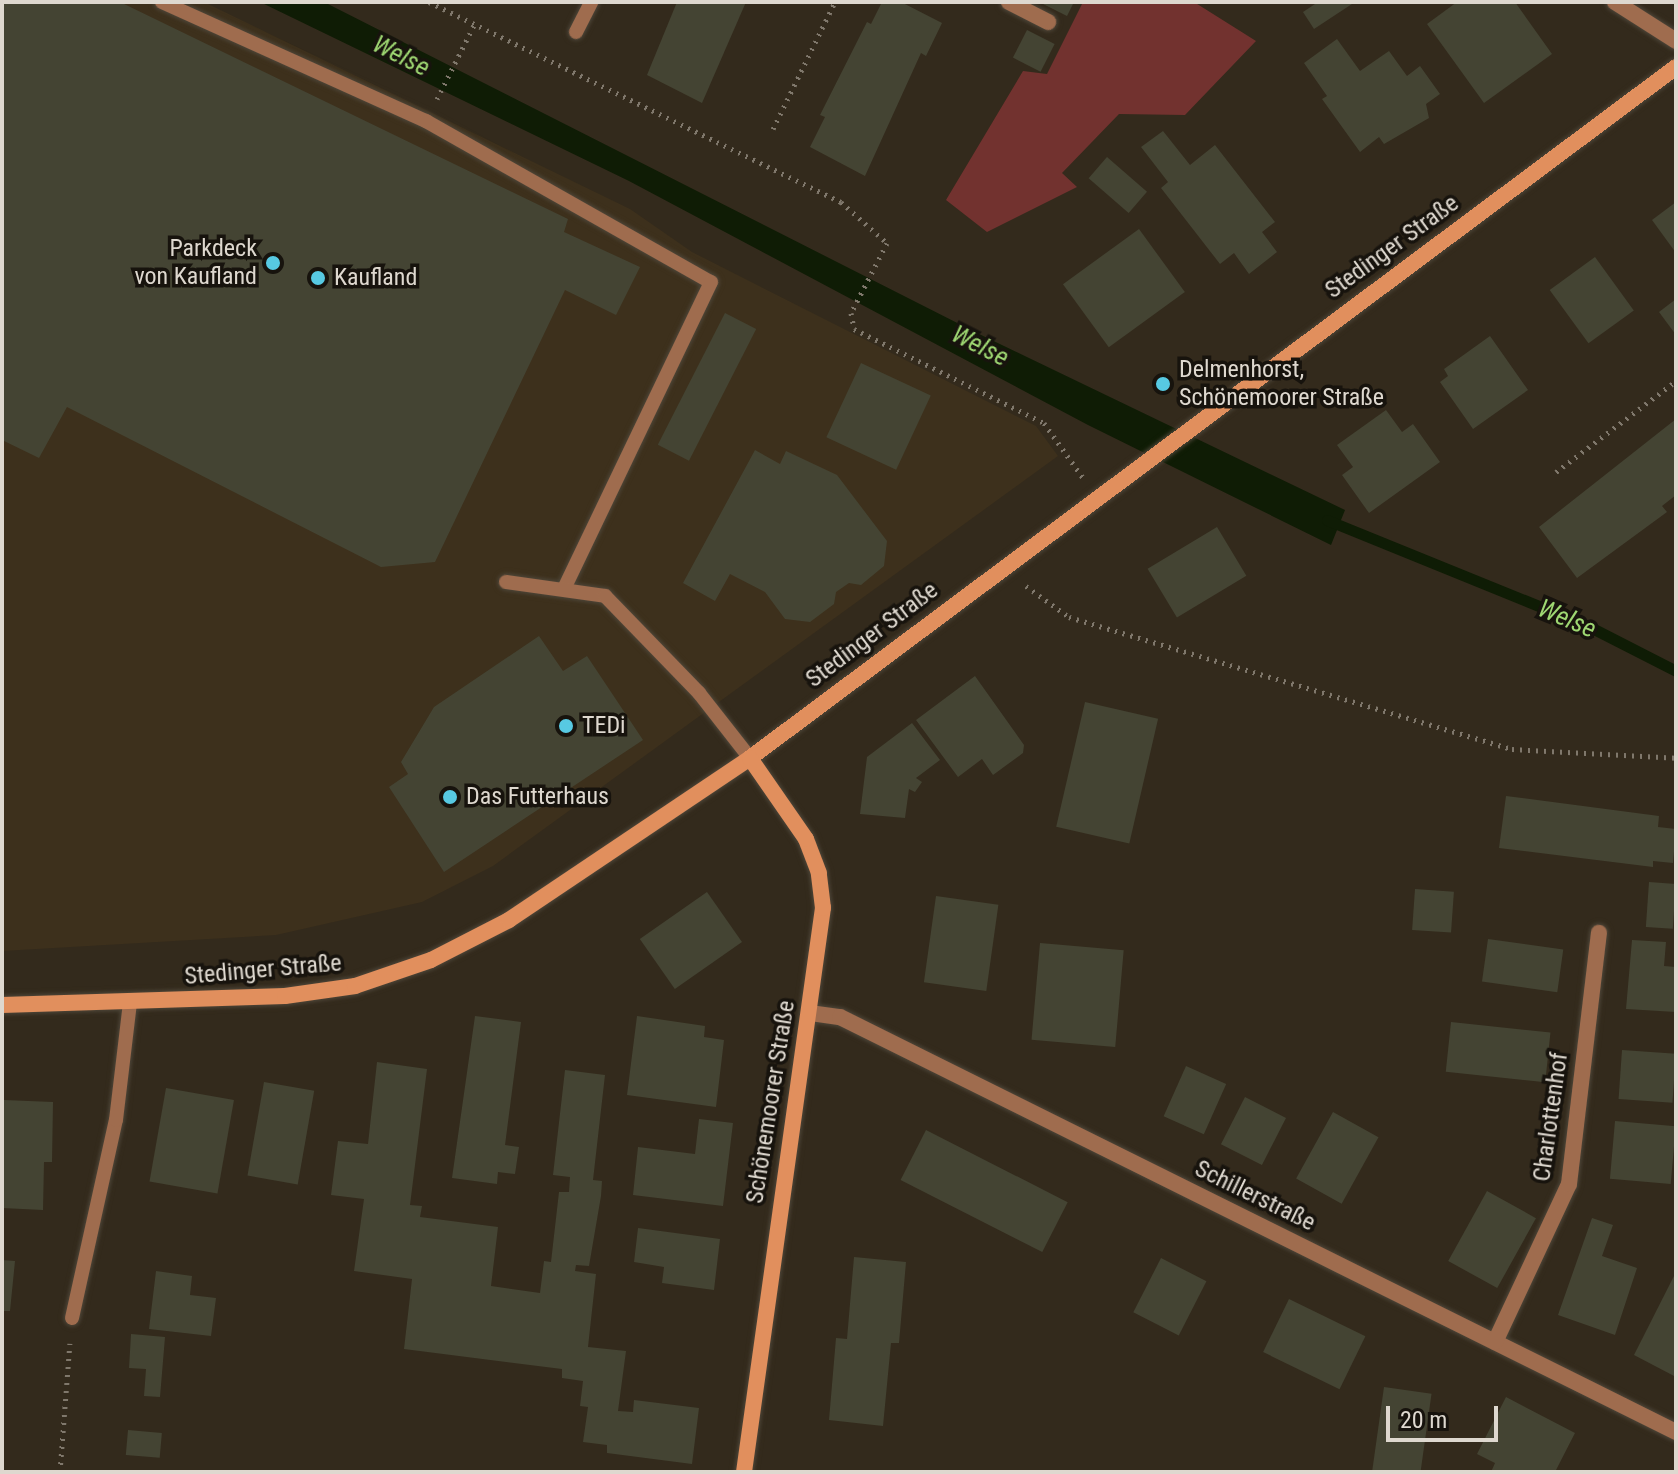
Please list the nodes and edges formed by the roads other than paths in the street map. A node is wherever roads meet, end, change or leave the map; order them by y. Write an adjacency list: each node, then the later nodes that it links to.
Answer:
1 (162, 2): 10 (lane)
2 (591, 2): 6 (lane)
3 (1009, 2): 5 (street)
4 (1615, 2): 7 (street)
5 (1048, 22)
6 (576, 32)
7 (1676, 41)
8 (1676, 67): 11 (main road, Stedinger Straße)
9 (506, 582): 10 (lane)
10 (565, 587): 11 (lane)
11 (750, 758): 13 (main road, Stedinger Straße); 15 (main road, Schönemoorer Straße)
12 (1599, 933): 17 (street, Charlottenhof)
13 (130, 1003): 14 (main road, Stedinger Straße); 16 (lane)
14 (2, 1005)
15 (810, 1013): 17 (street, Schillerstraße); 19 (main road, Schönemoorer Straße)
16 (72, 1318)
17 (1495, 1342): 18 (street, Schillerstraße)
18 (1676, 1432)
19 (744, 1472)

